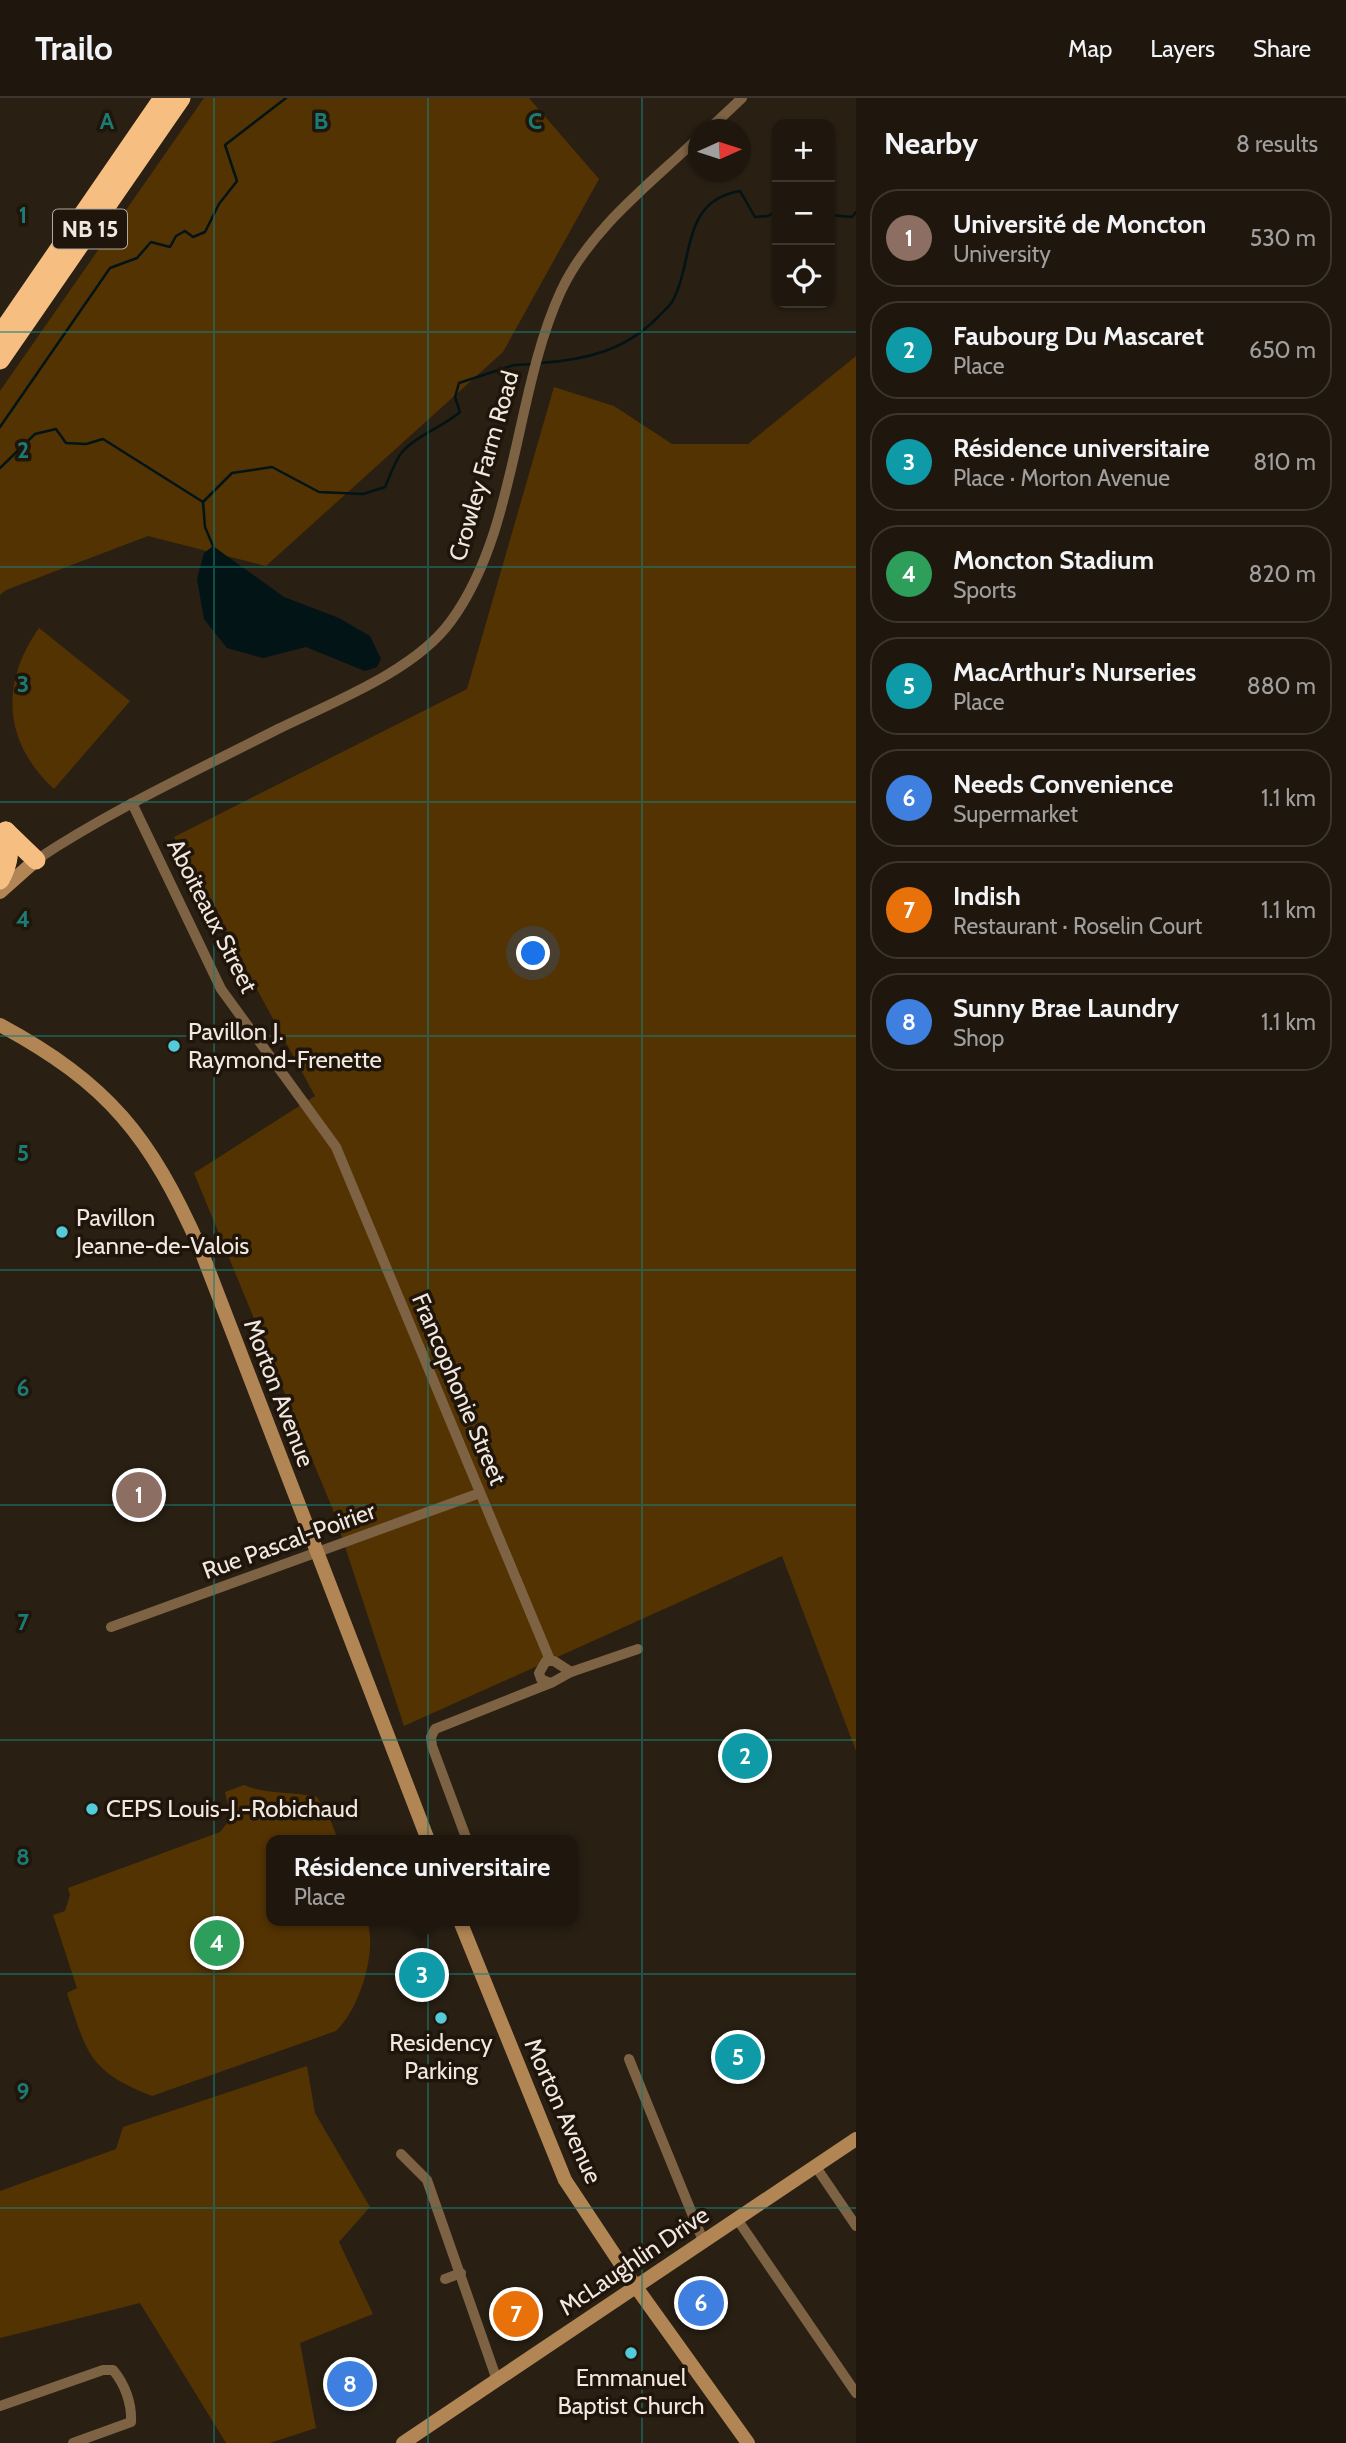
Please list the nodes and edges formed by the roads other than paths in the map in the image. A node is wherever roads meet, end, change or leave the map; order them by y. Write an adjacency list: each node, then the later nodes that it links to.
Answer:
1 (163, 98): 6 (highway, NB 15)
2 (181, 98): 7 (highway, NB 15)
3 (742, 98): 4 (street)
4 (720, 119)
5 (688, 147): 8 (street, Crowley Farm Road)
6 (0, 335)
7 (0, 360)
8 (132, 803): 10 (street, Crowley Farm Road); 14 (street, Aboiteaux Street)
9 (3, 828): 10 (highway); 11 (highway)
10 (36, 860): 12 (street, Crowley Farm Road)
11 (0, 880)
12 (0, 892)
13 (0, 1025): 16 (street, Morton Avenue)
14 (335, 1147): 15 (street, Francophonie Street)
15 (480, 1493): 16 (street, Rue Pascal-Poirier); 19 (street, Francophonie Street)
16 (316, 1554): 17 (street, Rue Pascal-Poirier); 20 (street, Morton Avenue)
17 (111, 1627)
18 (638, 1648): 19 (street)
19 (552, 1673): 21 (street)
20 (426, 1835)
21 (465, 1835)
22 (462, 1926): 32 (street, Morton Avenue)
23 (629, 2059): 29 (street)
24 (856, 2139): 26 (street, McLaughlin Drive)
25 (401, 2154): 30 (street)
26 (816, 2167): 27 (street, McLaughlin Drive); 28 (street)
27 (737, 2219): 29 (street, McLaughlin Drive); 34 (street)
28 (856, 2226)
29 (704, 2243): 32 (street, McLaughlin Drive)
30 (461, 2273): 31 (street); 33 (street)
31 (445, 2279)
32 (636, 2287): 33 (street, McLaughlin Drive); 38 (street, Morton Avenue)
33 (497, 2380): 37 (street, McLaughlin Drive)
34 (856, 2393)
35 (0, 2406): 36 (street)
36 (73, 2443)
37 (402, 2443)
38 (748, 2443)

